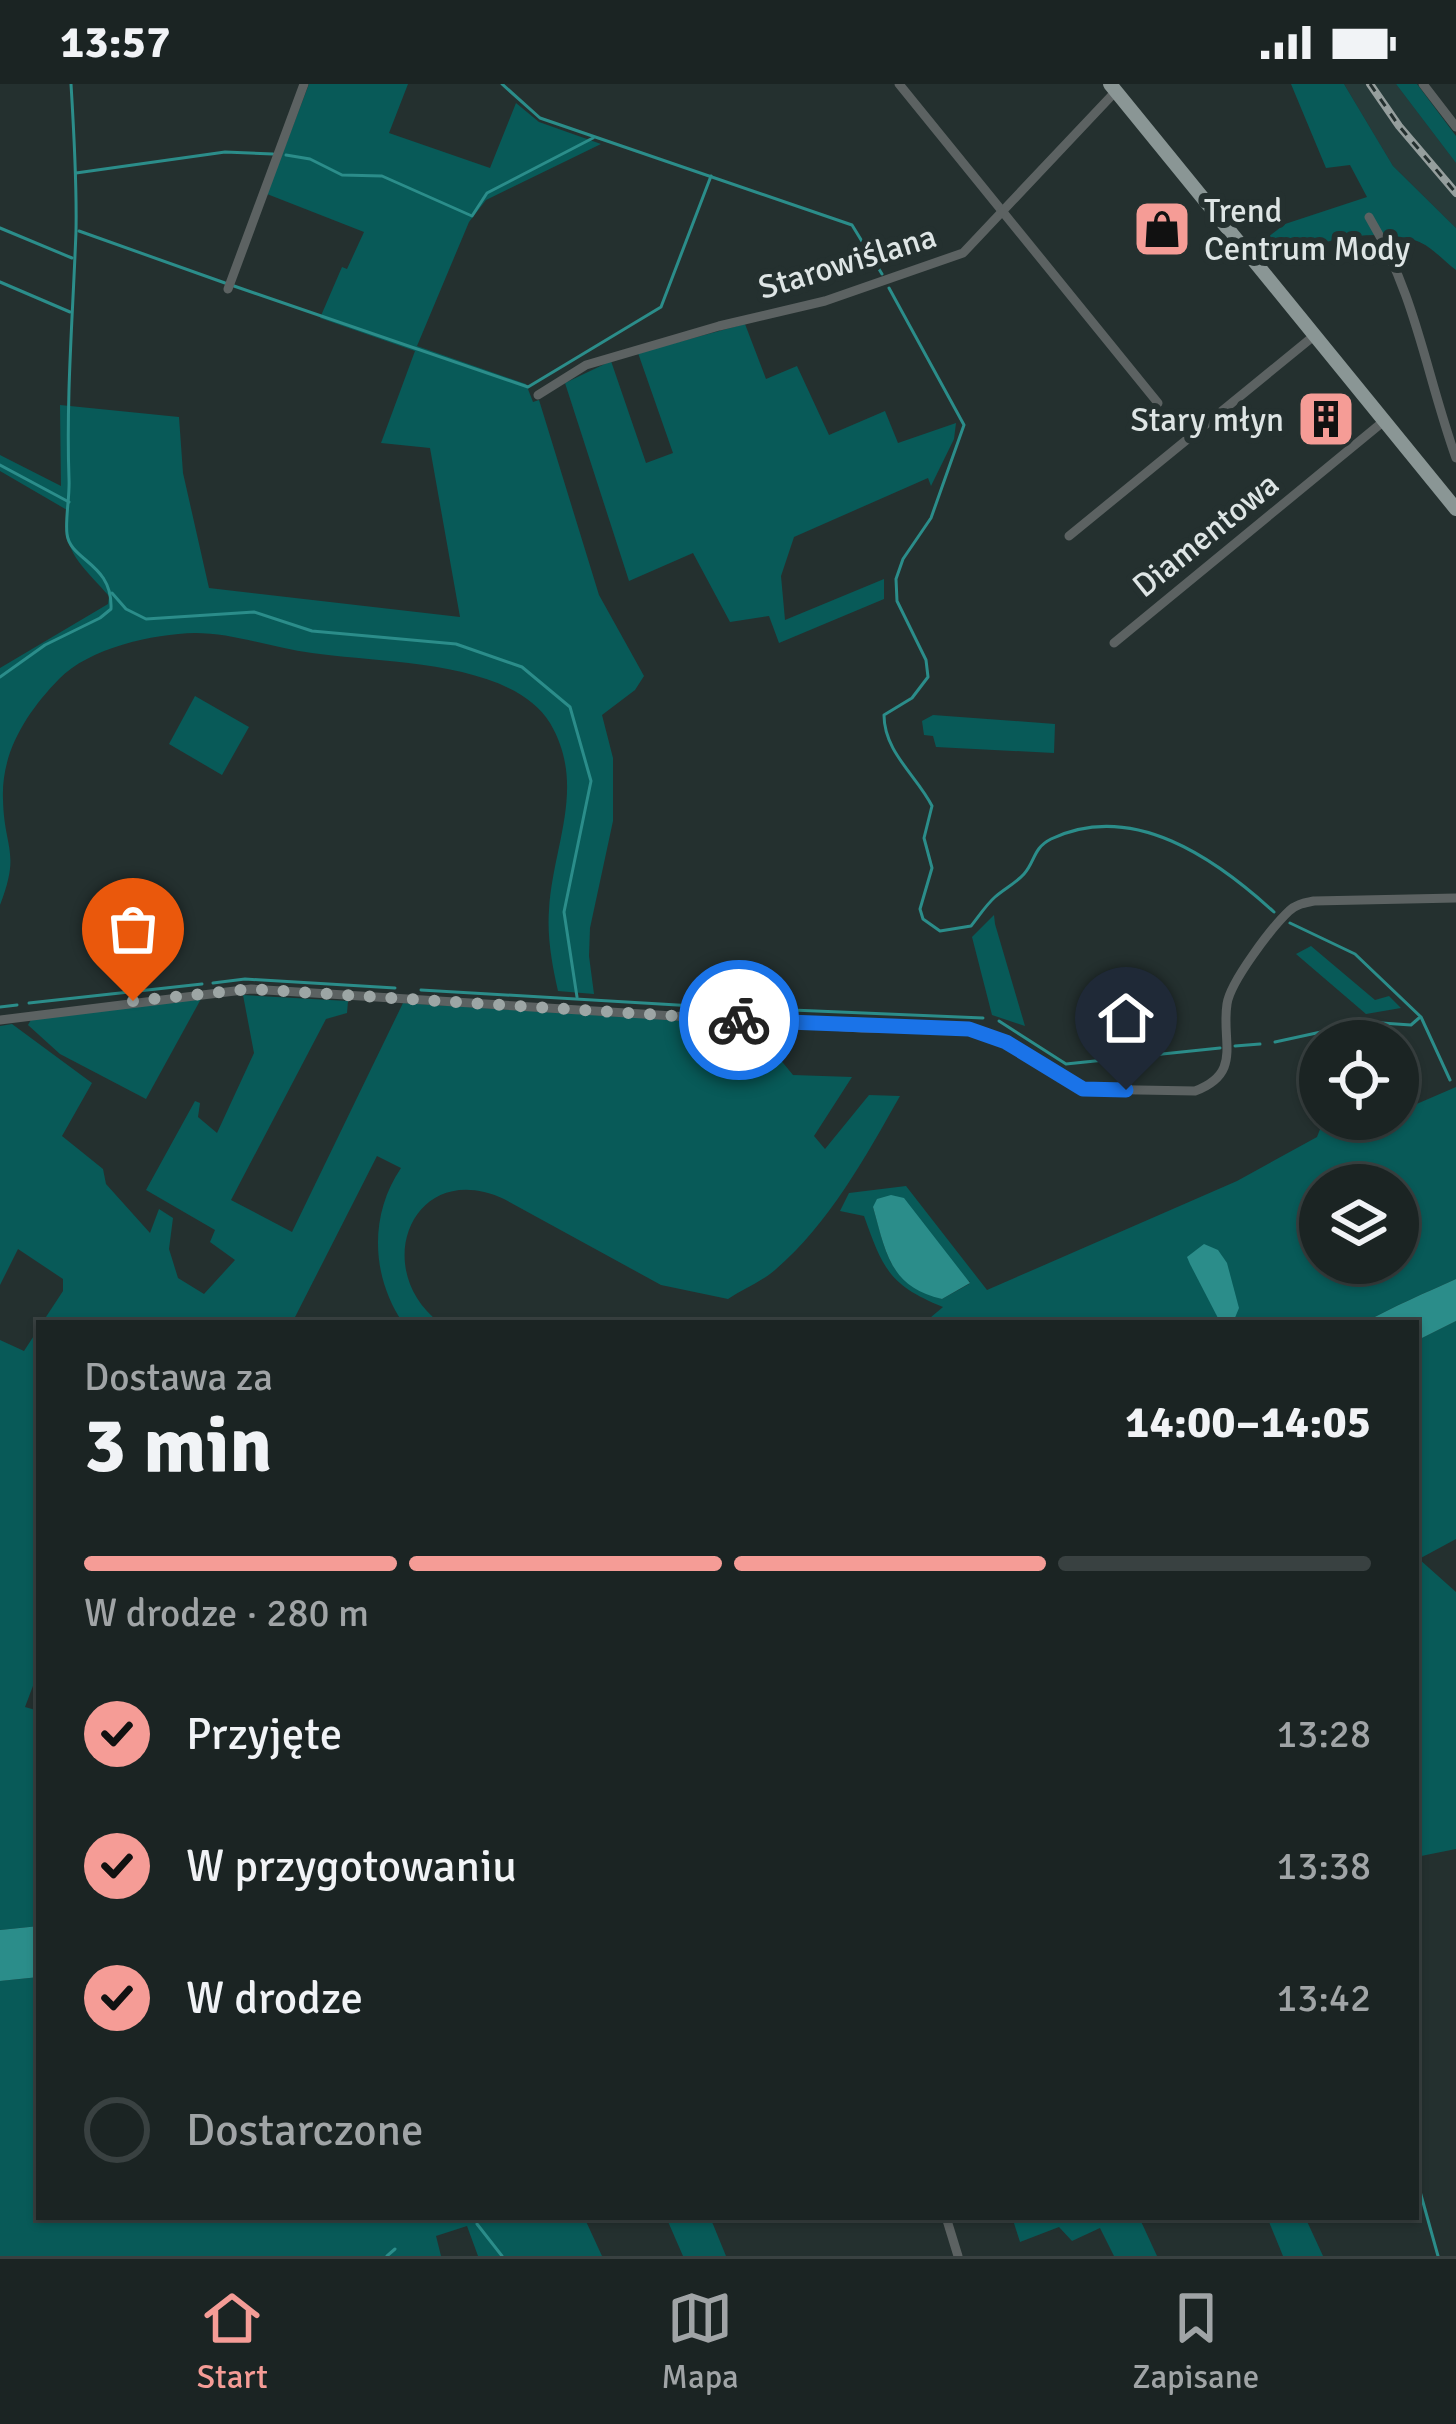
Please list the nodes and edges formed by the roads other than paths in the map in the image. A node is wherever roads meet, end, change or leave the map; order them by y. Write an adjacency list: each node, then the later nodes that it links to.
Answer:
1 (304, 84): 8 (street)
2 (899, 84): 6 (street)
3 (1423, 84): 5 (street)
4 (1113, 88): 6 (street, Starowiślana); 9 (main road)
5 (1456, 128)
6 (1005, 212): 10 (street, Starowiślana); 11 (street)
7 (1369, 218): 13 (street)
8 (228, 289)
9 (1315, 335): 12 (main road); 16 (street)
10 (538, 395)
11 (1158, 404)
12 (1384, 421): 15 (main road); 17 (street, Diamentowa)
13 (1453, 440): 14 (street)
14 (1456, 458)
15 (1453, 500)
16 (1069, 536)
17 (1114, 643)
18 (1456, 898): 19 (street)
19 (0, 1020)
20 (947, 2220): 21 (street)
21 (958, 2256)

